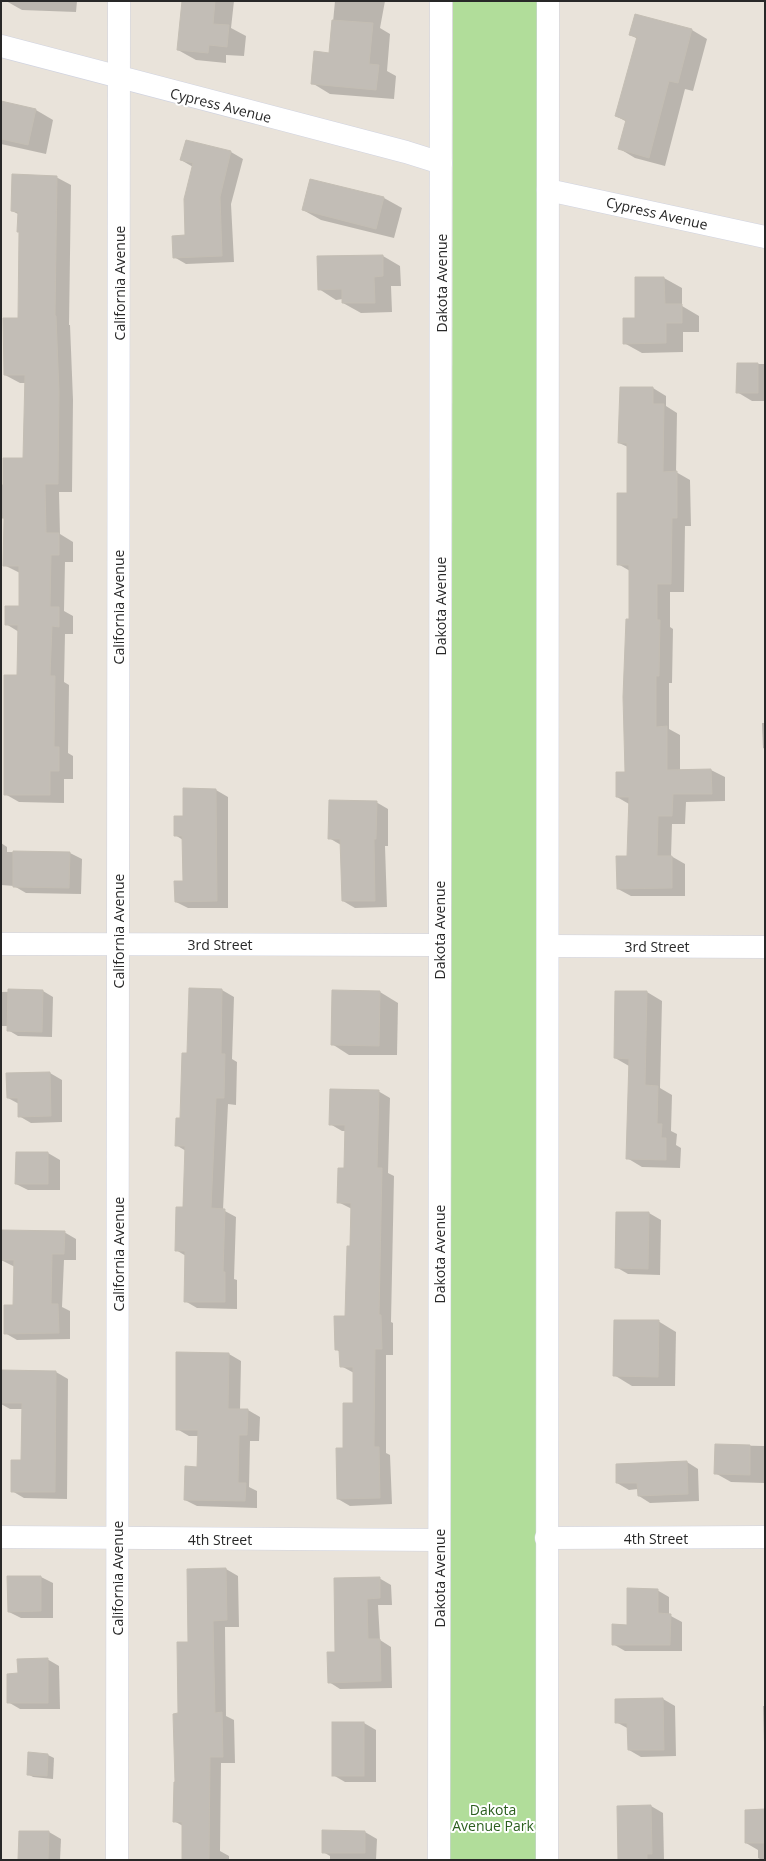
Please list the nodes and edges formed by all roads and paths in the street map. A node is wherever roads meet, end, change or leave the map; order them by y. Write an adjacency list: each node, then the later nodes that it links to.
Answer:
1 (119, 1): 5 (street, California Avenue)
2 (441, 1): 6 (street, Dakota Avenue)
3 (548, 1): 7 (street)
4 (1, 46): 5 (street, Cypress Avenue)
5 (119, 77): 6 (street, Cypress Avenue); 9 (street, California Avenue)
6 (441, 163): 11 (street, Dakota Avenue)
7 (548, 190): 8 (street, Cypress Avenue); 12 (street)
8 (765, 237)
9 (118, 943): 10 (street, 3rd Street); 11 (street, 3rd Street); 15 (street, California Avenue)
10 (1, 944)
11 (439, 945): 18 (street, Dakota Avenue)
12 (548, 946): 13 (street, 3rd Street); 16 (street)
13 (765, 947)
14 (1, 1537): 15 (street, 4th Street)
15 (117, 1538): 18 (street, 4th Street); 19 (street, California Avenue)
16 (546, 1538): 17 (street, 4th Street); 21 (street)
17 (765, 1538)
18 (439, 1540): 20 (street, Dakota Avenue)
19 (117, 1860)
20 (439, 1860)
21 (547, 1860)

